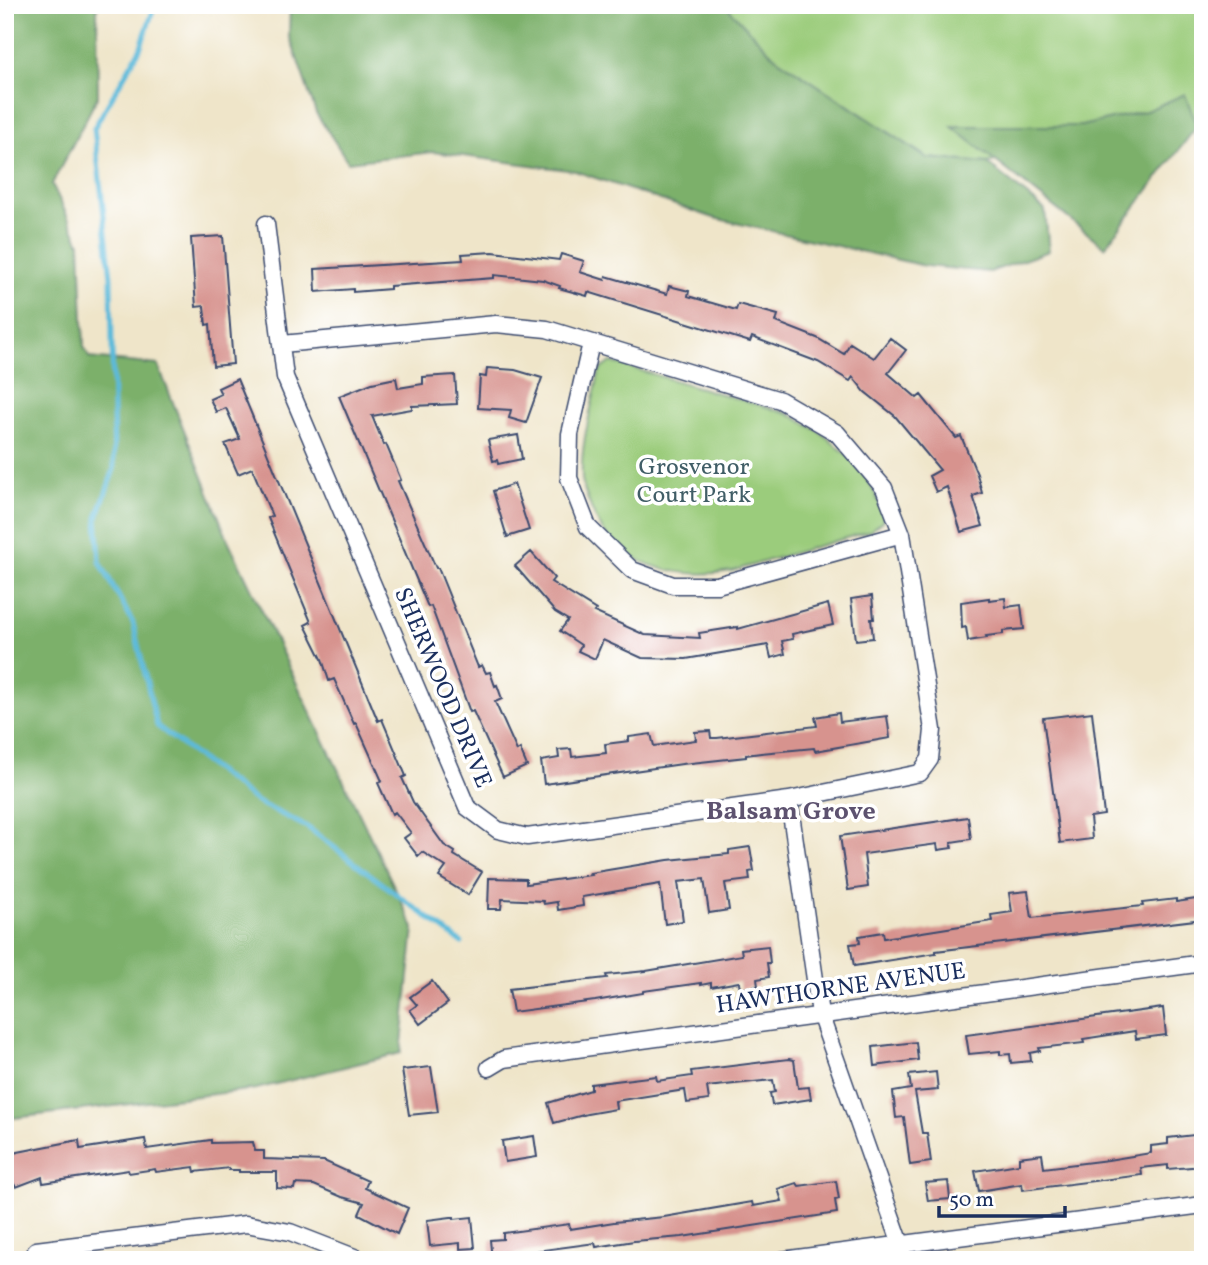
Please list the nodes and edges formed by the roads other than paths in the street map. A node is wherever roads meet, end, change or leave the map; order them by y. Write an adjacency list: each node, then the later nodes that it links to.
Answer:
1 (266, 224): 3 (street, SHERWOOD DRIVE)
2 (591, 343): 3 (street); 4 (street); 4 (street)
3 (282, 344): 5 (street, SHERWOOD DRIVE)
4 (902, 534): 5 (street, SHERWOOD DRIVE)
5 (789, 800): 7 (street)
6 (1203, 963): 7 (street, HAWTHORNE AVENUE)
7 (820, 1014): 8 (street, HAWTHORNE AVENUE); 11 (street)
8 (489, 1068)
9 (1203, 1205): 11 (street)
10 (36, 1250): 12 (street)
11 (902, 1252): 13 (street)
12 (362, 1260)
13 (782, 1260)

